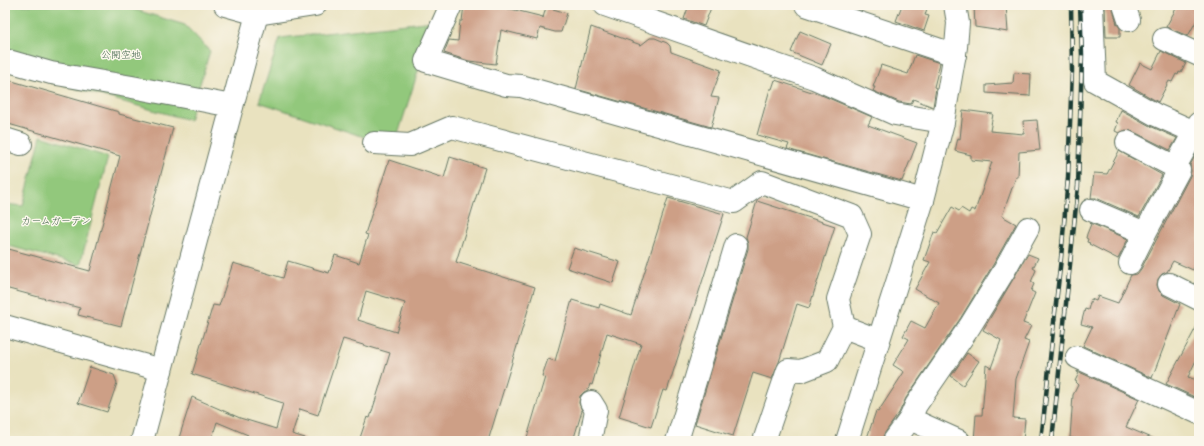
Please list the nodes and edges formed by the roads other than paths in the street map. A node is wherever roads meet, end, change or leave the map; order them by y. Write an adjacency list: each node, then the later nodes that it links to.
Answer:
1 (225, 5): 8 (street)
2 (315, 5): 8 (street)
3 (451, 5): 19 (street)
4 (605, 5): 14 (street)
5 (806, 5): 10 (street)
6 (955, 5): 10 (street)
7 (1092, 5): 15 (street)
8 (257, 14): 13 (street)
9 (1164, 39): 11 (street)
10 (955, 55): 14 (street)
11 (1199, 55)
12 (5, 60): 13 (street)
13 (232, 106): 31 (street)
14 (943, 122): 19 (street)
15 (1198, 130): 18 (street)
16 (1127, 142): 18 (street)
17 (374, 143): 28 (street)
18 (1175, 167): 22 (street)
19 (923, 200): 29 (street)
20 (1091, 210): 22 (street)
21 (1028, 228): 34 (street)
22 (1145, 233): 24 (street)
23 (736, 245): 37 (street)
24 (1130, 263)
25 (1169, 284): 26 (street)
26 (1199, 299)
27 (5, 326): 31 (street)
28 (844, 327): 29 (street); 38 (street)
29 (879, 338): 39 (street)
30 (1077, 357): 33 (street)
31 (161, 370): 36 (street)
32 (591, 402): 35 (street)
33 (1199, 414)
34 (910, 419): 40 (street); 41 (street)
35 (596, 440)
36 (142, 441)
37 (677, 441)
38 (764, 441)
39 (847, 441)
40 (894, 441)
41 (959, 441)

